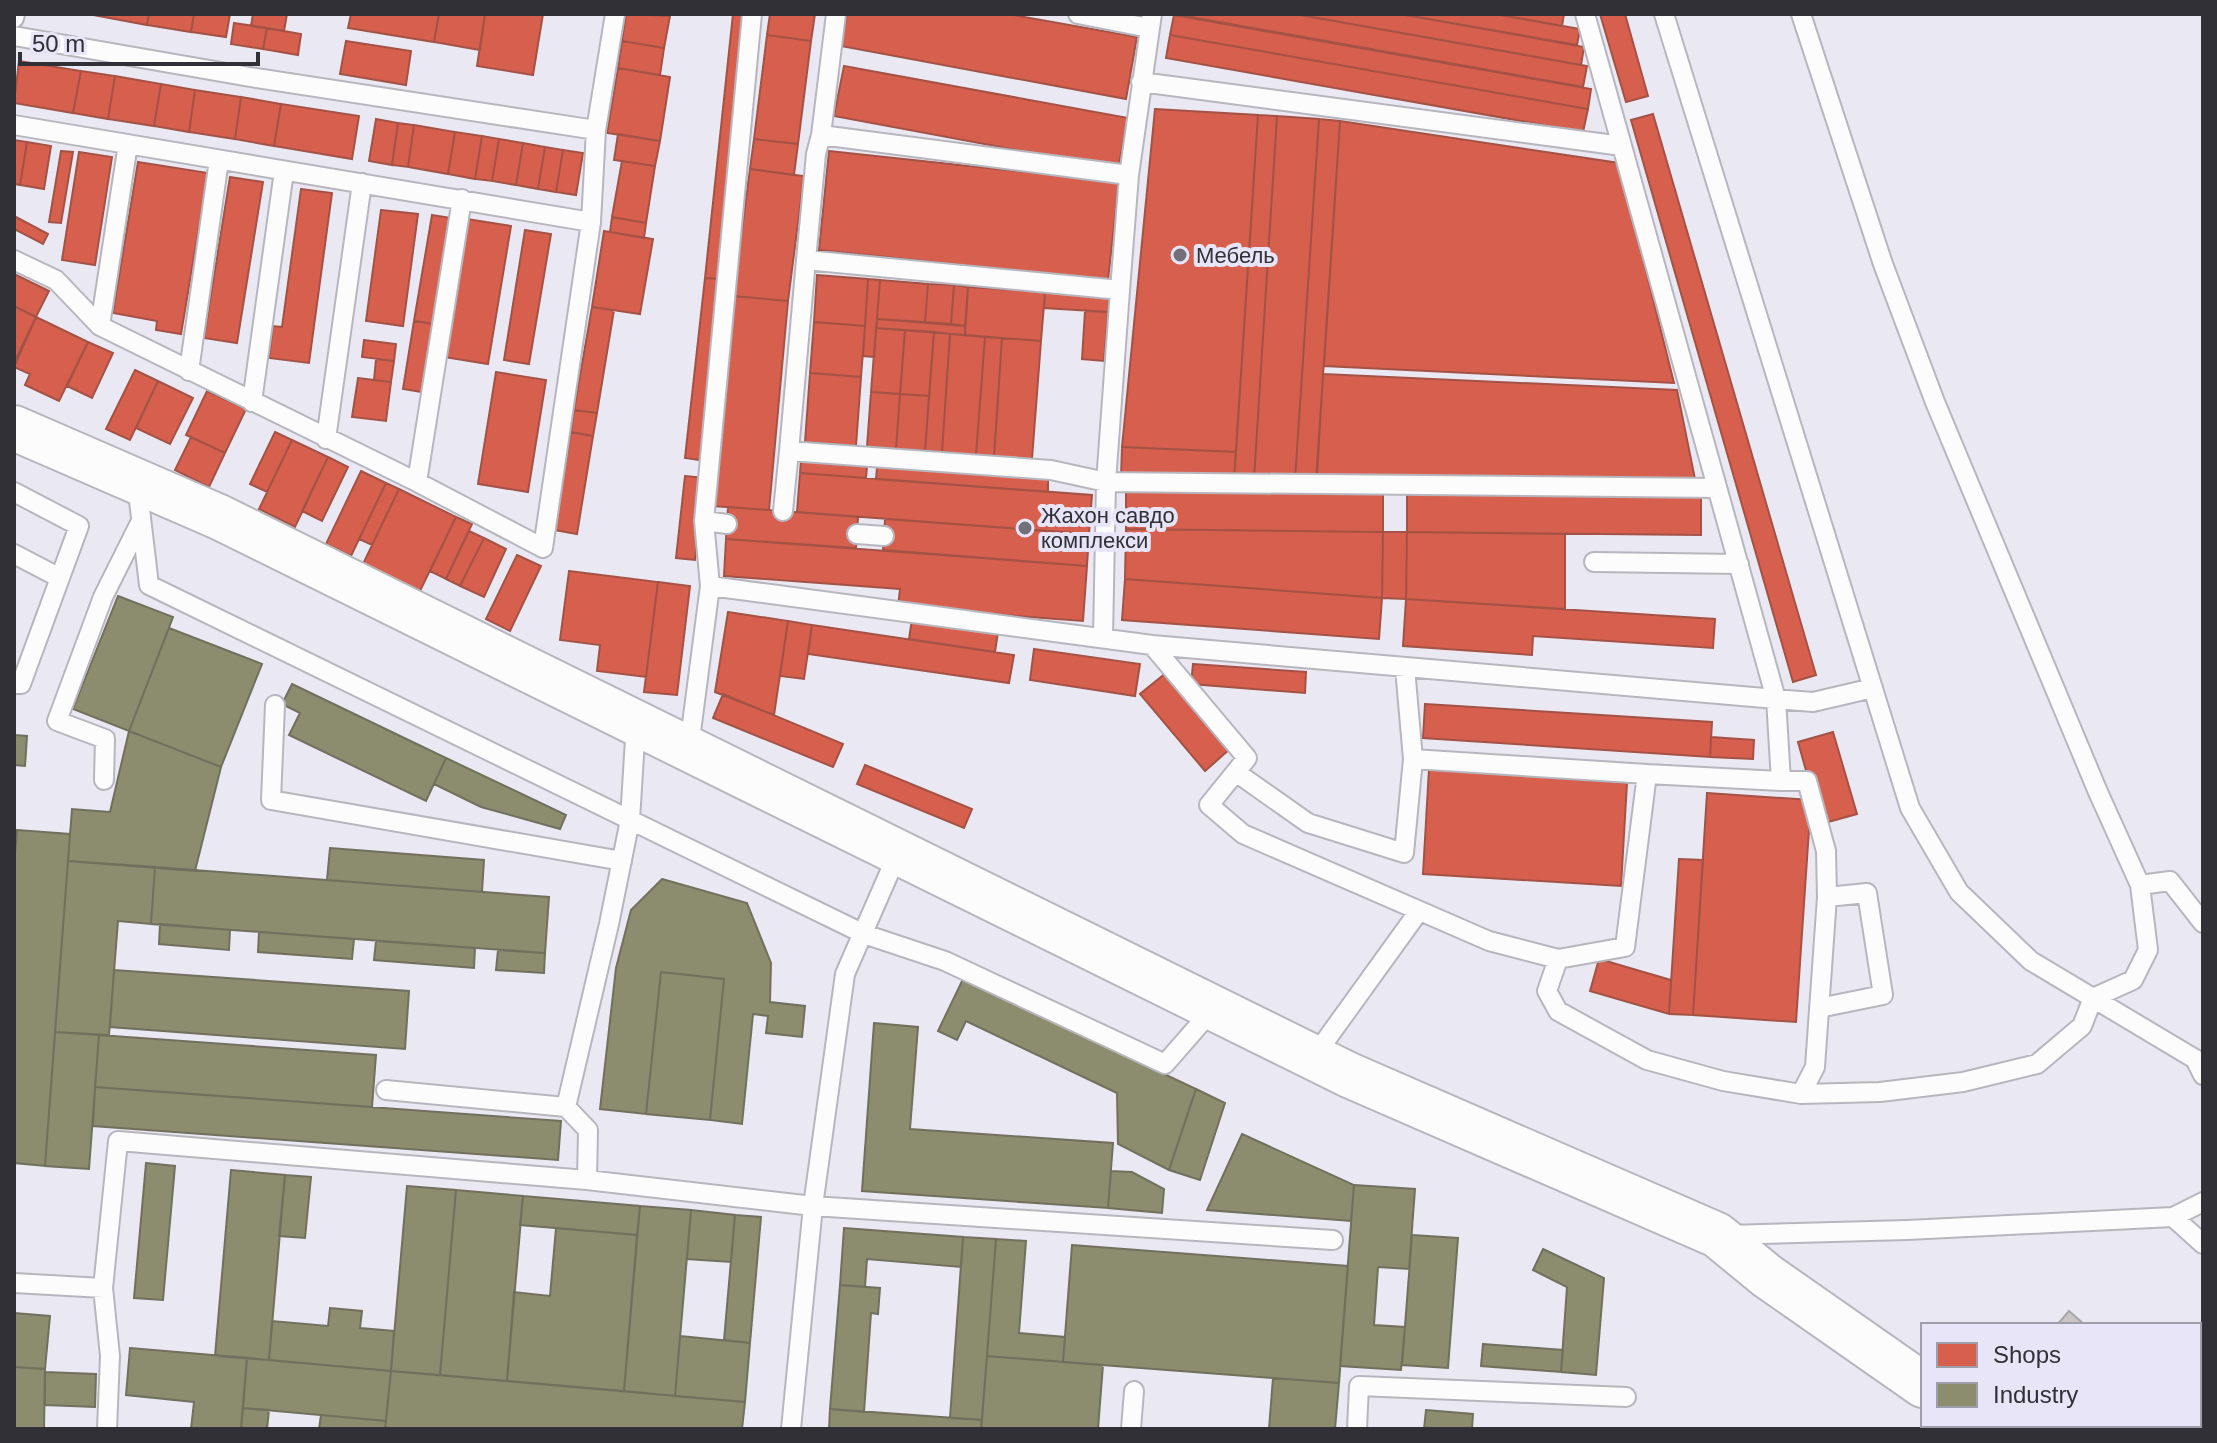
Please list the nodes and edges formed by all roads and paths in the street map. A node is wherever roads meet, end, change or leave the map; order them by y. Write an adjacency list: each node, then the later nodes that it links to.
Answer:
1 (615, 14): 12 (lane)
2 (752, 14): 37 (lane)
3 (836, 14): 13 (lane)
4 (1078, 14): 8 (lane)
5 (1585, 14): 15 (lane)
6 (1664, 14): 50 (lane)
7 (1801, 14): 63 (lane)
8 (1150, 21): 10 (lane)
9 (14, 36): 12 (lane)
10 (1141, 82): 15 (lane); 18 (lane)
11 (14, 125): 14 (lane)
12 (596, 130): 21 (lane)
13 (821, 135): 18 (lane); 23 (lane)
14 (128, 144): 16 (lane); 25 (lane)
15 (1622, 146): 33 (lane)
16 (219, 160): 17 (lane); 26 (lane)
17 (284, 171): 19 (lane); 27 (lane)
18 (1129, 175): 24 (lane)
19 (362, 183): 20 (lane); 29 (lane)
20 (462, 199): 21 (lane); 31 (lane)
21 (591, 222): 31 (lane)
22 (14, 260): 25 (lane)
23 (806, 260): 24 (lane); 30 (lane)
24 (1120, 290): 32 (lane)
25 (100, 326): 26 (lane)
26 (189, 371): 27 (lane)
27 (252, 402): 29 (lane)
28 (14, 428): 35 (main road)
29 (326, 439): 31 (lane)
30 (789, 451): 32 (lane); 36 (lane)
31 (417, 482)
32 (1106, 482): 33 (lane); 46 (lane)
33 (1717, 488): 43 (lane)
34 (14, 492): 44 (lane)
35 (139, 501): 53 (main road); 58 (lane); 60 (lane)
36 (783, 511)
37 (704, 521): 38 (lane); 45 (lane)
38 (727, 524)
39 (857, 534): 40 (lane)
40 (884, 536)
41 (14, 554): 44 (lane)
42 (1594, 562): 43 (lane)
43 (1739, 564): 51 (lane)
44 (60, 578): 49 (lane)
45 (710, 586): 46 (lane); 54 (lane)
46 (1103, 638): 47 (lane)
47 (1152, 645): 48 (lane); 56 (lane)
48 (1405, 668): 51 (lane); 55 (lane)
49 (14, 684)
50 (1873, 688): 51 (lane); 69 (lane)
51 (1776, 699): 59 (lane)
52 (275, 705): 62 (lane)
53 (636, 723): 54 (main road); 60 (lane)
54 (688, 749): 61 (main road)
55 (1413, 759): 56 (lane); 57 (lane)
56 (1237, 773): 65 (lane)
57 (1647, 774): 59 (lane); 68 (lane)
58 (104, 780)
59 (1781, 781): 64 (lane)
60 (630, 820): 62 (lane); 67 (lane)
61 (898, 853): 67 (lane); 71 (main road)
62 (622, 861): 76 (lane)
63 (2140, 885): 66 (lane); 69 (lane)
64 (1827, 897): 70 (lane); 70 (lane)
65 (1419, 911): 68 (lane); 72 (lane)
66 (2203, 923)
67 (864, 934): 71 (lane); 79 (lane)
68 (1558, 959): 75 (lane)
69 (2093, 998): 73 (lane); 75 (lane)
70 (1819, 1008): 75 (lane)
71 (1213, 1009): 72 (main road)
72 (1313, 1058): 81 (main road)
73 (2203, 1075)
74 (386, 1090): 76 (lane)
75 (1801, 1094)
76 (566, 1107): 77 (lane)
77 (587, 1180): 79 (lane); 85 (lane)
78 (2203, 1202): 80 (lane)
79 (813, 1206): 82 (lane); 90 (lane)
80 (2173, 1217): 81 (lane); 83 (lane)
81 (1717, 1235): 86 (main road)
82 (1333, 1240)
83 (2203, 1244)
84 (14, 1283): 85 (lane)
85 (103, 1288): 89 (lane)
86 (1921, 1384)
87 (1134, 1391): 91 (lane)
88 (1626, 1397): 92 (lane)
89 (107, 1429)
90 (791, 1429)
91 (1131, 1429)
92 (1357, 1429)

